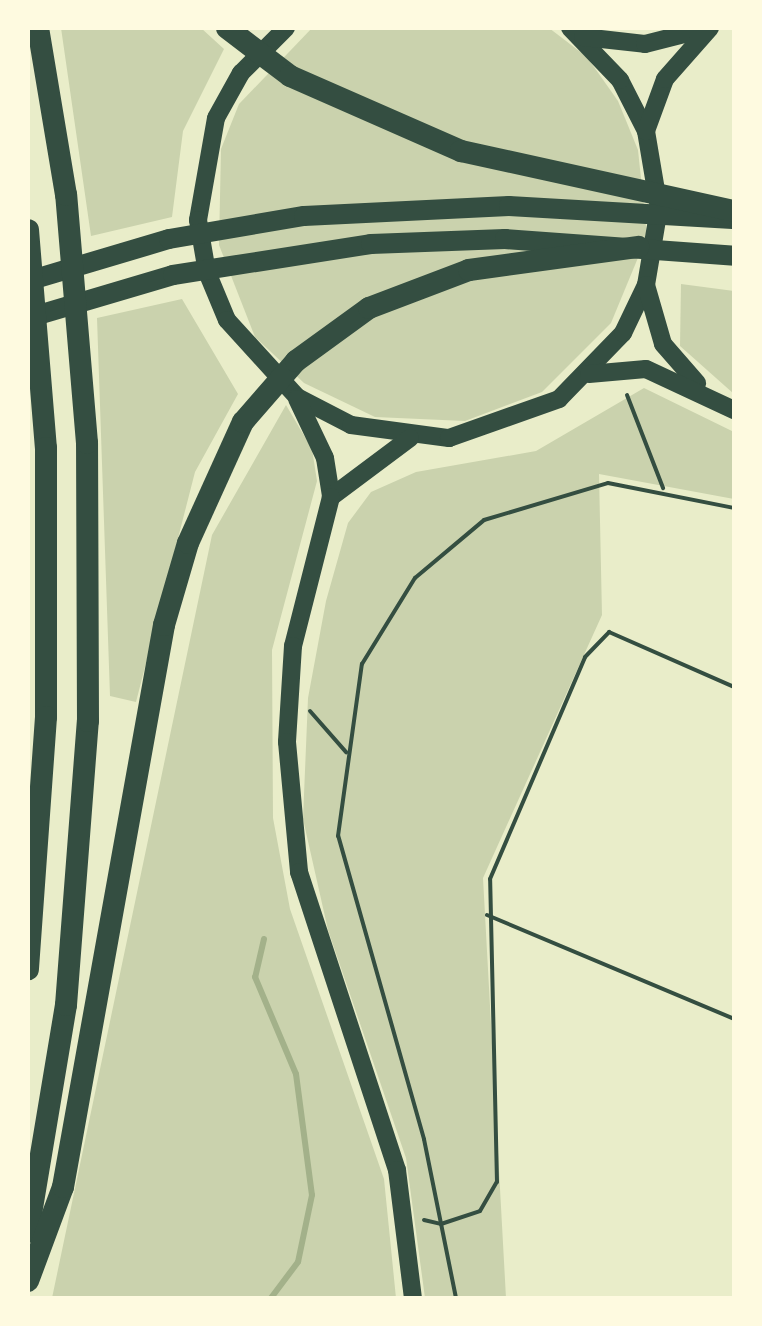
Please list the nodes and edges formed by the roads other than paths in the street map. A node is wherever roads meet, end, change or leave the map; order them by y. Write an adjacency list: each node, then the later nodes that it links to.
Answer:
1 (38, 28): 26 (highway)
2 (227, 28): 9 (highway)
3 (266, 28): 7 (main road)
4 (286, 28): 7 (main road)
5 (709, 28): 6 (main road); 8 (main road)
6 (576, 32): 8 (main road)
7 (241, 73): 19 (main road)
8 (646, 131): 15 (main road)
9 (734, 211)
10 (734, 219): 14 (main road)
11 (28, 230): 23 (highway)
12 (638, 246): 13 (main road); 16 (main road); 27 (highway)
13 (734, 256)
14 (28, 281)
15 (646, 285): 17 (main road); 18 (main road)
16 (28, 318)
17 (589, 374): 18 (main road); 21 (main road)
18 (704, 391): 20 (main road)
19 (296, 397): 21 (main road); 22 (main road)
20 (734, 410)
21 (410, 438): 22 (main road)
22 (331, 496): 28 (main road)
23 (46, 717): 24 (highway); 25 (highway)
24 (28, 763)
25 (28, 969)
26 (28, 1232)
27 (28, 1281)
28 (413, 1298)

